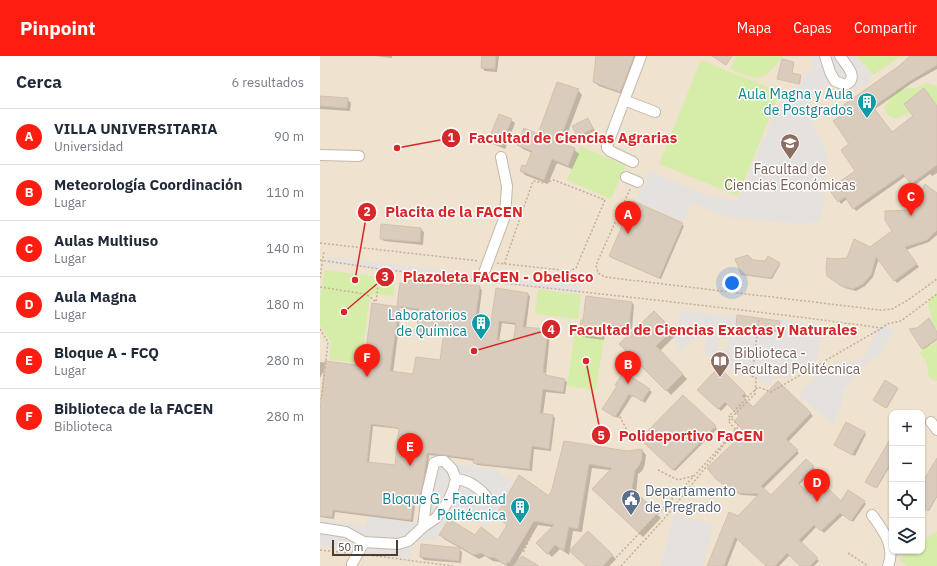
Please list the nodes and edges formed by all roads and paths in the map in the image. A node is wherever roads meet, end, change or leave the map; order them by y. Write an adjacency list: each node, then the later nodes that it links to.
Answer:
1 (641, 56): 4 (lane)
2 (825, 56): 3 (lane)
3 (840, 56)
4 (624, 100): 5 (lane); 9 (lane)
5 (655, 112)
6 (320, 155): 7 (lane)
7 (359, 156)
8 (501, 157): 15 (lane)
9 (633, 162)
10 (633, 180): 18 (path)
11 (320, 243): 15 (path)
12 (324, 251): 13 (path)
13 (321, 260): 16 (path); 17 (path)
14 (504, 264): 14 (path); 15 (path)
15 (487, 266)
16 (380, 269): 19 (path); 22 (path)
17 (320, 278)
18 (937, 279)
19 (320, 287)
20 (937, 294): 22 (path)
21 (759, 318): 24 (path)
22 (882, 328): 24 (path)
23 (320, 329): 25 (path)
24 (756, 390): 27 (path)
25 (320, 399)
26 (618, 413): 32 (path)
27 (731, 418): 29 (path); 29 (path)
28 (931, 422): 30 (lane)
29 (736, 430): 31 (path); 34 (path); 49 (path)
30 (937, 430)
31 (741, 435)
32 (633, 442)
33 (658, 470): 34 (path)
34 (695, 476): 48 (path)
35 (456, 478): 36 (lane); 38 (lane); 38 (lane)
36 (486, 496)
37 (872, 515): 51 (lane)
38 (423, 527): 40 (lane)
39 (320, 528): 40 (lane)
40 (364, 542): 45 (lane)
41 (320, 550): 45 (path)
42 (518, 550): 43 (path)
43 (523, 553)
44 (848, 553): 50 (path)
45 (358, 554): 46 (lane); 47 (path)
46 (352, 564)
47 (453, 566)
48 (608, 566)
49 (621, 566)
50 (868, 566)
51 (888, 566)

